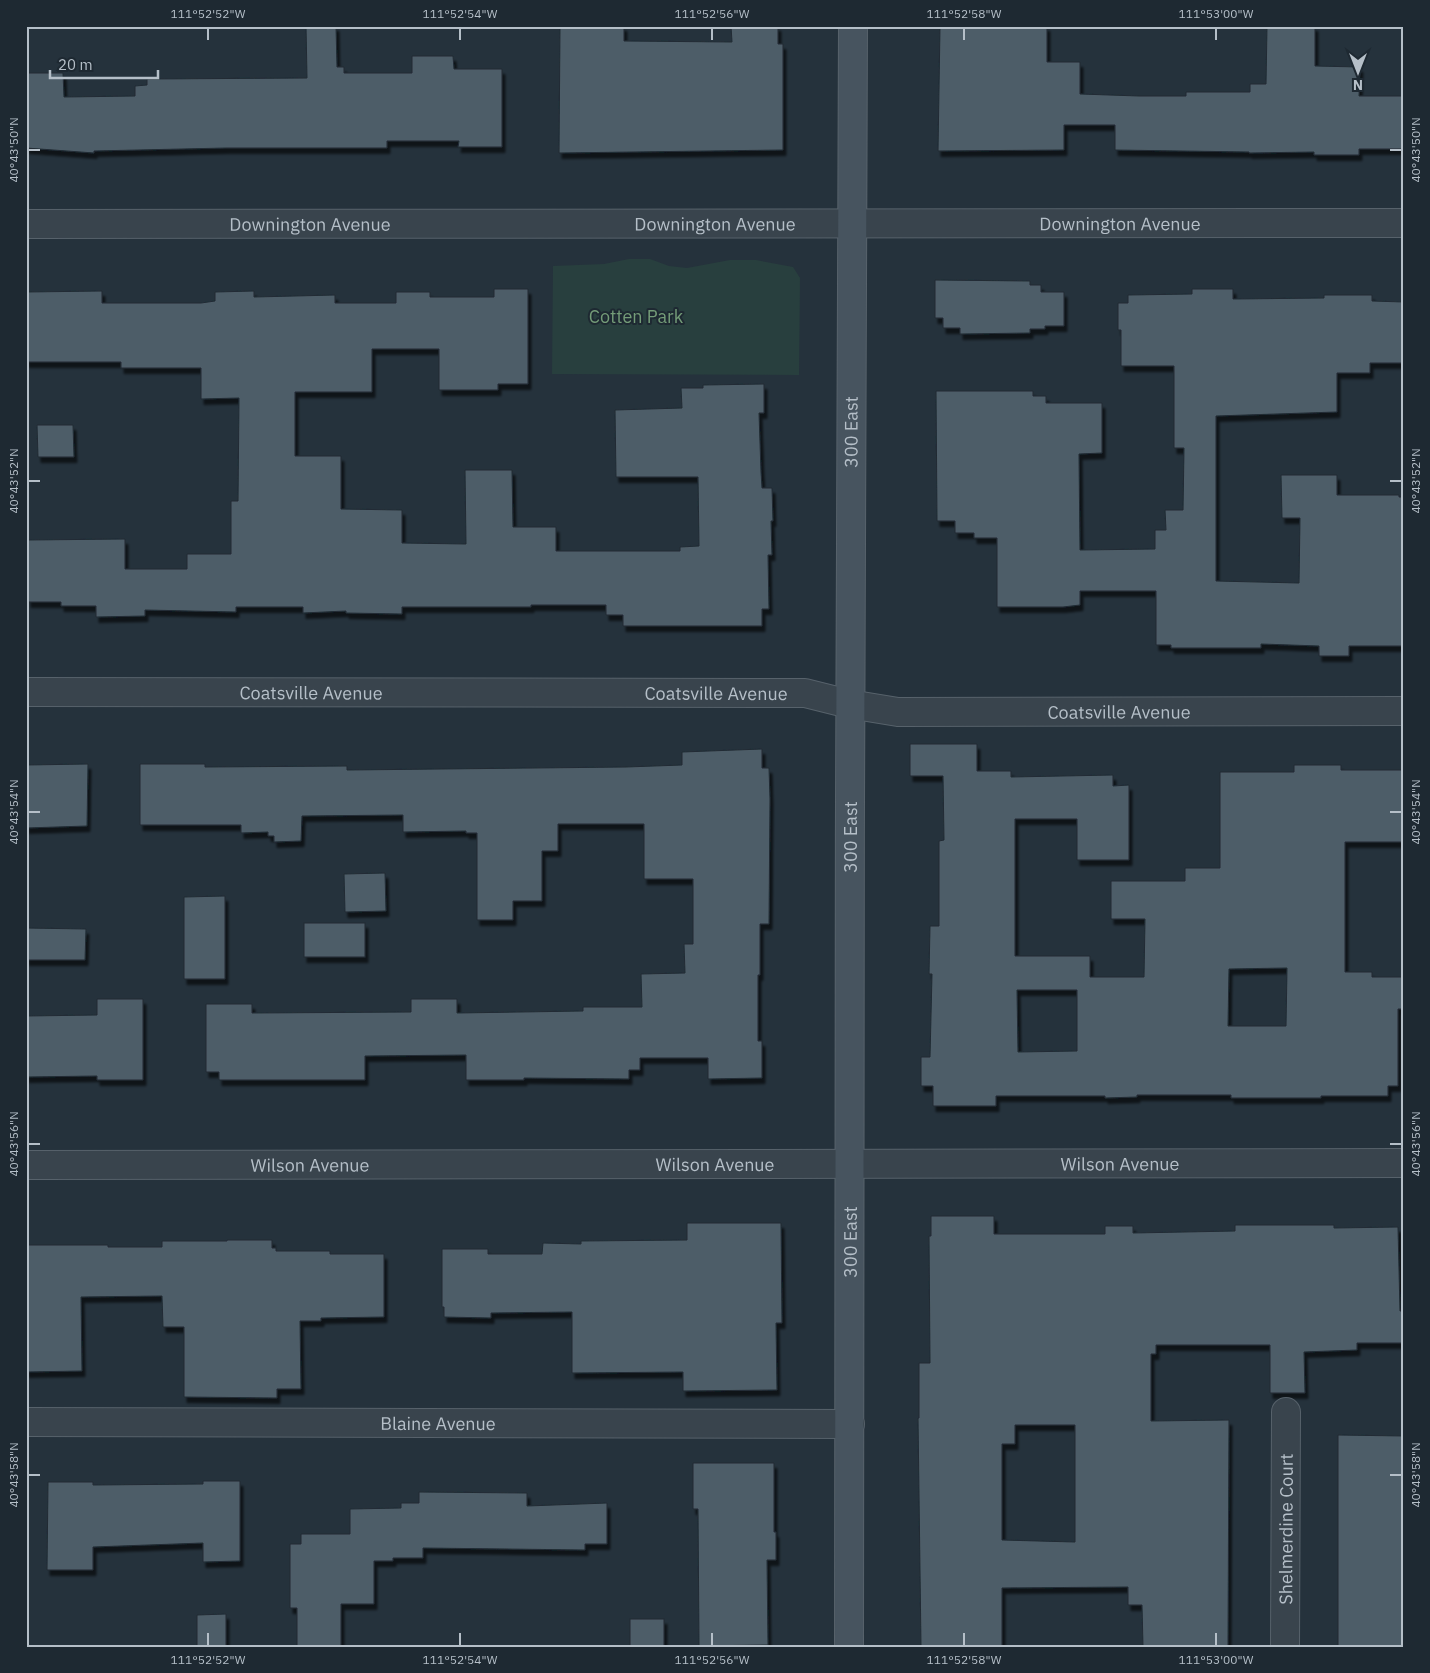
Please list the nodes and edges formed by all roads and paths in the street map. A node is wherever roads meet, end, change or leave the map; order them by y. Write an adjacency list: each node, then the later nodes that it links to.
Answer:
1 (853, 26): 2 (street, 300 East)
2 (851, 223): 3 (street, Downington Avenue); 4 (street, Downington Avenue); 6 (street, 300 East)
3 (1404, 223)
4 (26, 224)
5 (26, 692): 6 (street, Coatsville Avenue)
6 (849, 704): 7 (street, Coatsville Avenue); 9 (street, 300 East)
7 (1404, 711)
8 (1404, 1163): 9 (street, Wilson Avenue)
9 (850, 1164): 10 (street, Wilson Avenue); 13 (street, 300 East)
10 (26, 1165)
11 (1286, 1412): 15 (street, Shelmerdine Court)
12 (26, 1422): 13 (street, Blaine Avenue)
13 (850, 1424): 14 (street, 300 East)
14 (849, 1647)
15 (1285, 1647)

